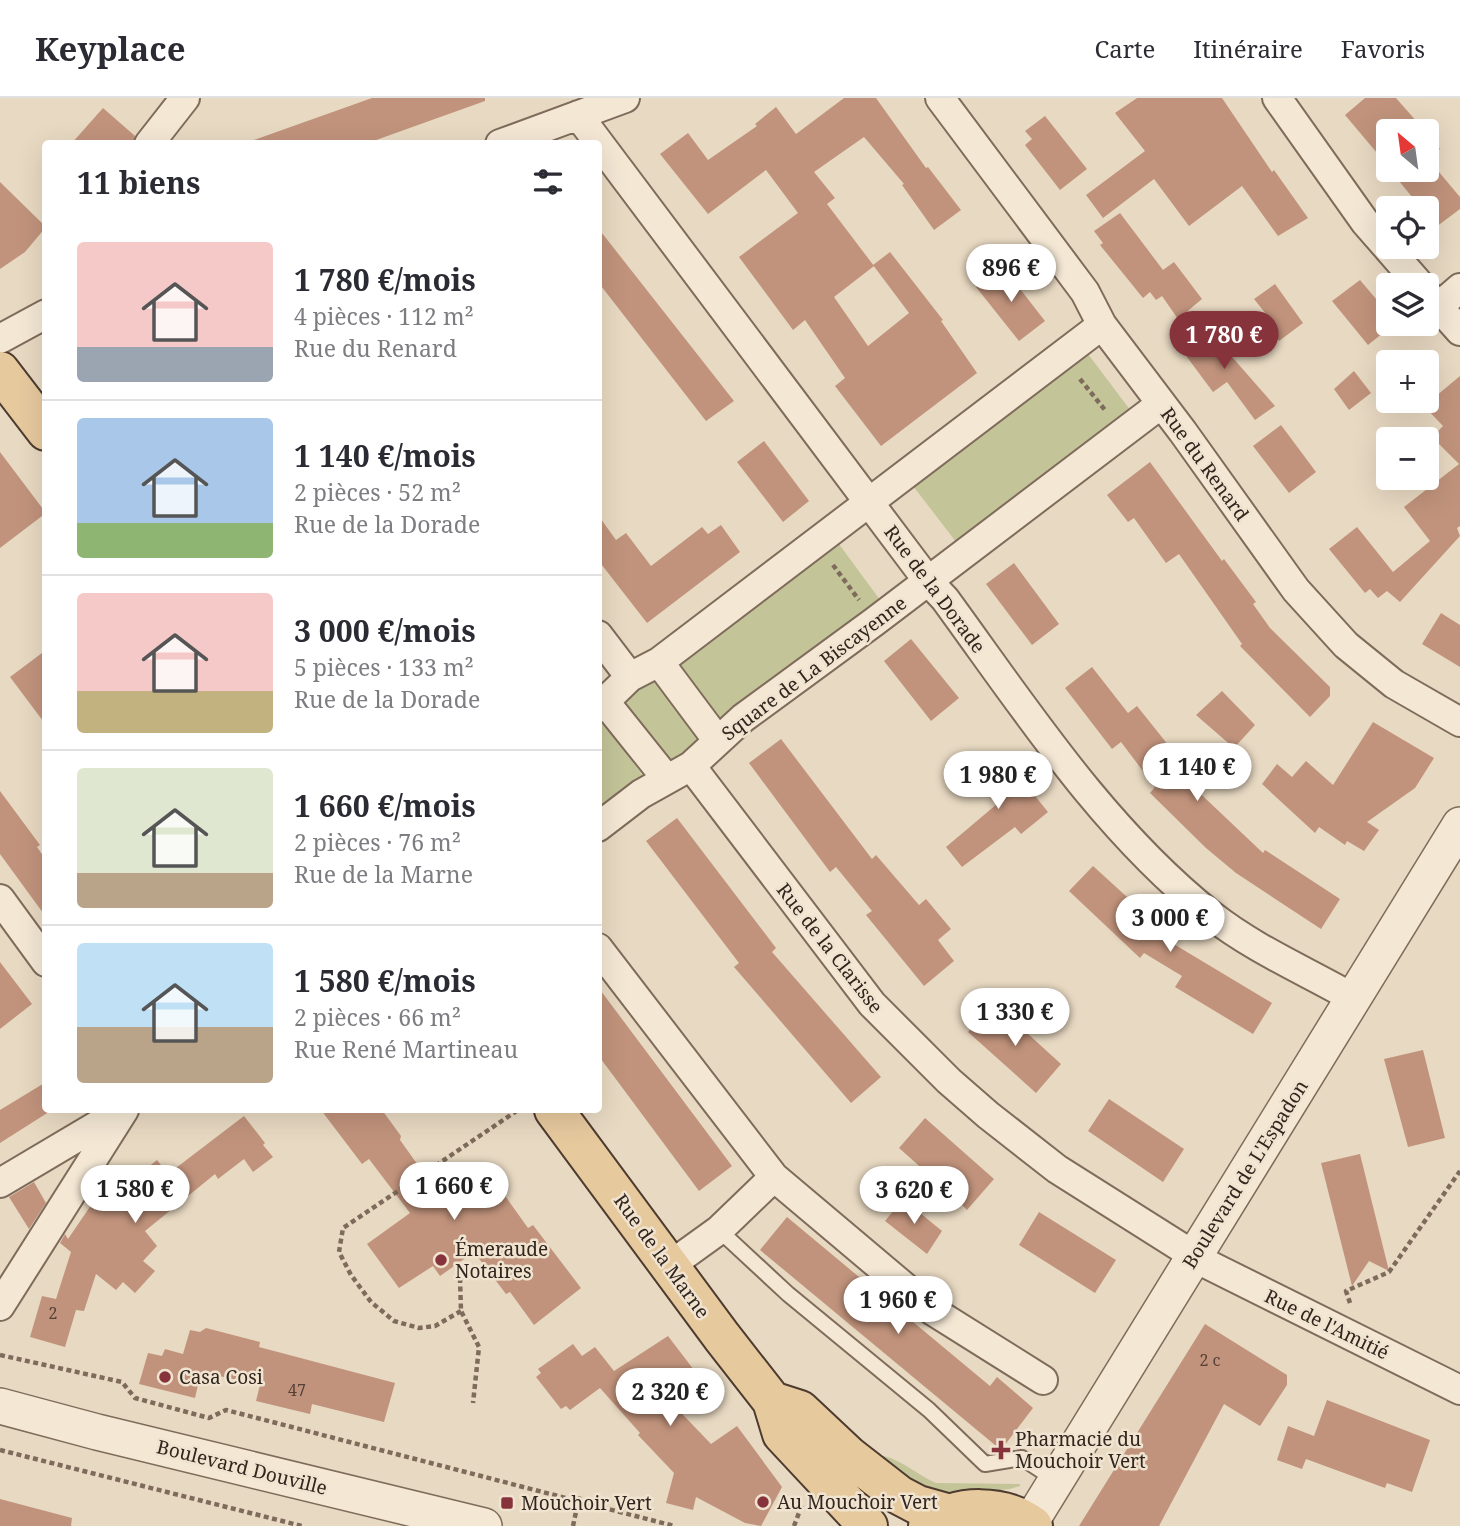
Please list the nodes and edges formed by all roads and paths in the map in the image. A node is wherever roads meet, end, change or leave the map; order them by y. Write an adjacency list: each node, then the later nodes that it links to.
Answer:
1 (185, 98): 6 (street)
2 (625, 98): 5 (street)
3 (940, 98): 15 (street, Rue du Renard)
4 (1277, 98): 10 (street)
5 (578, 115): 7 (street); 8 (street, Rue de la Dorade)
6 (157, 134)
7 (510, 140)
8 (597, 140)
9 (602, 147): 23 (street, Rue de la Dorade)
10 (1410, 273)
11 (1460, 288): 12 (street)
12 (1439, 297)
13 (1439, 308): 16 (street)
14 (42, 316): 17 (street)
15 (1102, 325): 18 (street); 20 (street, Rue du Renard)
16 (1460, 331)
17 (0, 339)
18 (1062, 356): 22 (path); 23 (street)
19 (0, 371): 21 (main road)
20 (1161, 404): 22 (street, Square de La Biscayenne); 31 (street, Rue du Renard)
21 (42, 426)
22 (1123, 434): 25 (street, Square de La Biscayenne)
23 (869, 501): 24 (street); 25 (street, Rue de la Dorade)
24 (817, 541): 26 (path); 28 (street)
25 (928, 581): 26 (street, Square de La Biscayenne); 40 (street, Rue de la Dorade)
26 (874, 622): 32 (street, Square de La Biscayenne)
27 (602, 640): 29 (street)
28 (659, 662): 29 (street); 32 (street)
29 (630, 677): 30 (street)
30 (602, 705): 34 (street)
31 (1460, 722)
32 (718, 740): 33 (street, Square de La Biscayenne)
33 (691, 766): 34 (street, Square de La Biscayenne); 49 (street, Rue de la Clarisse)
34 (666, 778): 35 (street, Square de La Biscayenne)
35 (602, 824)
36 (1460, 825): 40 (street, Boulevard de L'Espadon)
37 (0, 899): 39 (street)
38 (602, 953): 46 (street)
39 (42, 957)
40 (1353, 998): 49 (street, Boulevard de L'Espadon)
41 (118, 1113): 47 (street)
42 (121, 1113): 52 (street)
43 (514, 1113): 53 (path)
44 (556, 1113): 50 (main road, Rue de la Marne)
45 (1460, 1171): 54 (path)
46 (774, 1177): 48 (street); 56 (street)
47 (0, 1183)
48 (719, 1230): 50 (street); 62 (lane)
49 (1195, 1255): 54 (street, Rue de l'Amitié); 62 (street, Boulevard de L'Espadon)
50 (669, 1266): 58 (main road, Rue de la Marne)
51 (460, 1278): 53 (path)
52 (0, 1306)
53 (461, 1311): 59 (path)
54 (1362, 1340): 57 (street, Rue de l'Amitié)
55 (0, 1355): 64 (path)
56 (1043, 1380)
57 (1460, 1390)
58 (772, 1401): 65 (main road); 71 (main road, Rue de la Marne)
59 (473, 1403)
60 (0, 1406): 68 (street, Boulevard Douville)
61 (0, 1450): 67 (path)
62 (1056, 1480): 66 (street, Boulevard de L'Espadon)
63 (580, 1493): 64 (path)
64 (579, 1502): 69 (path); 70 (path)
65 (939, 1520): 66 (main road)
66 (1031, 1525)
67 (302, 1526)
68 (484, 1526)
69 (573, 1526)
70 (674, 1526)
71 (868, 1526)

